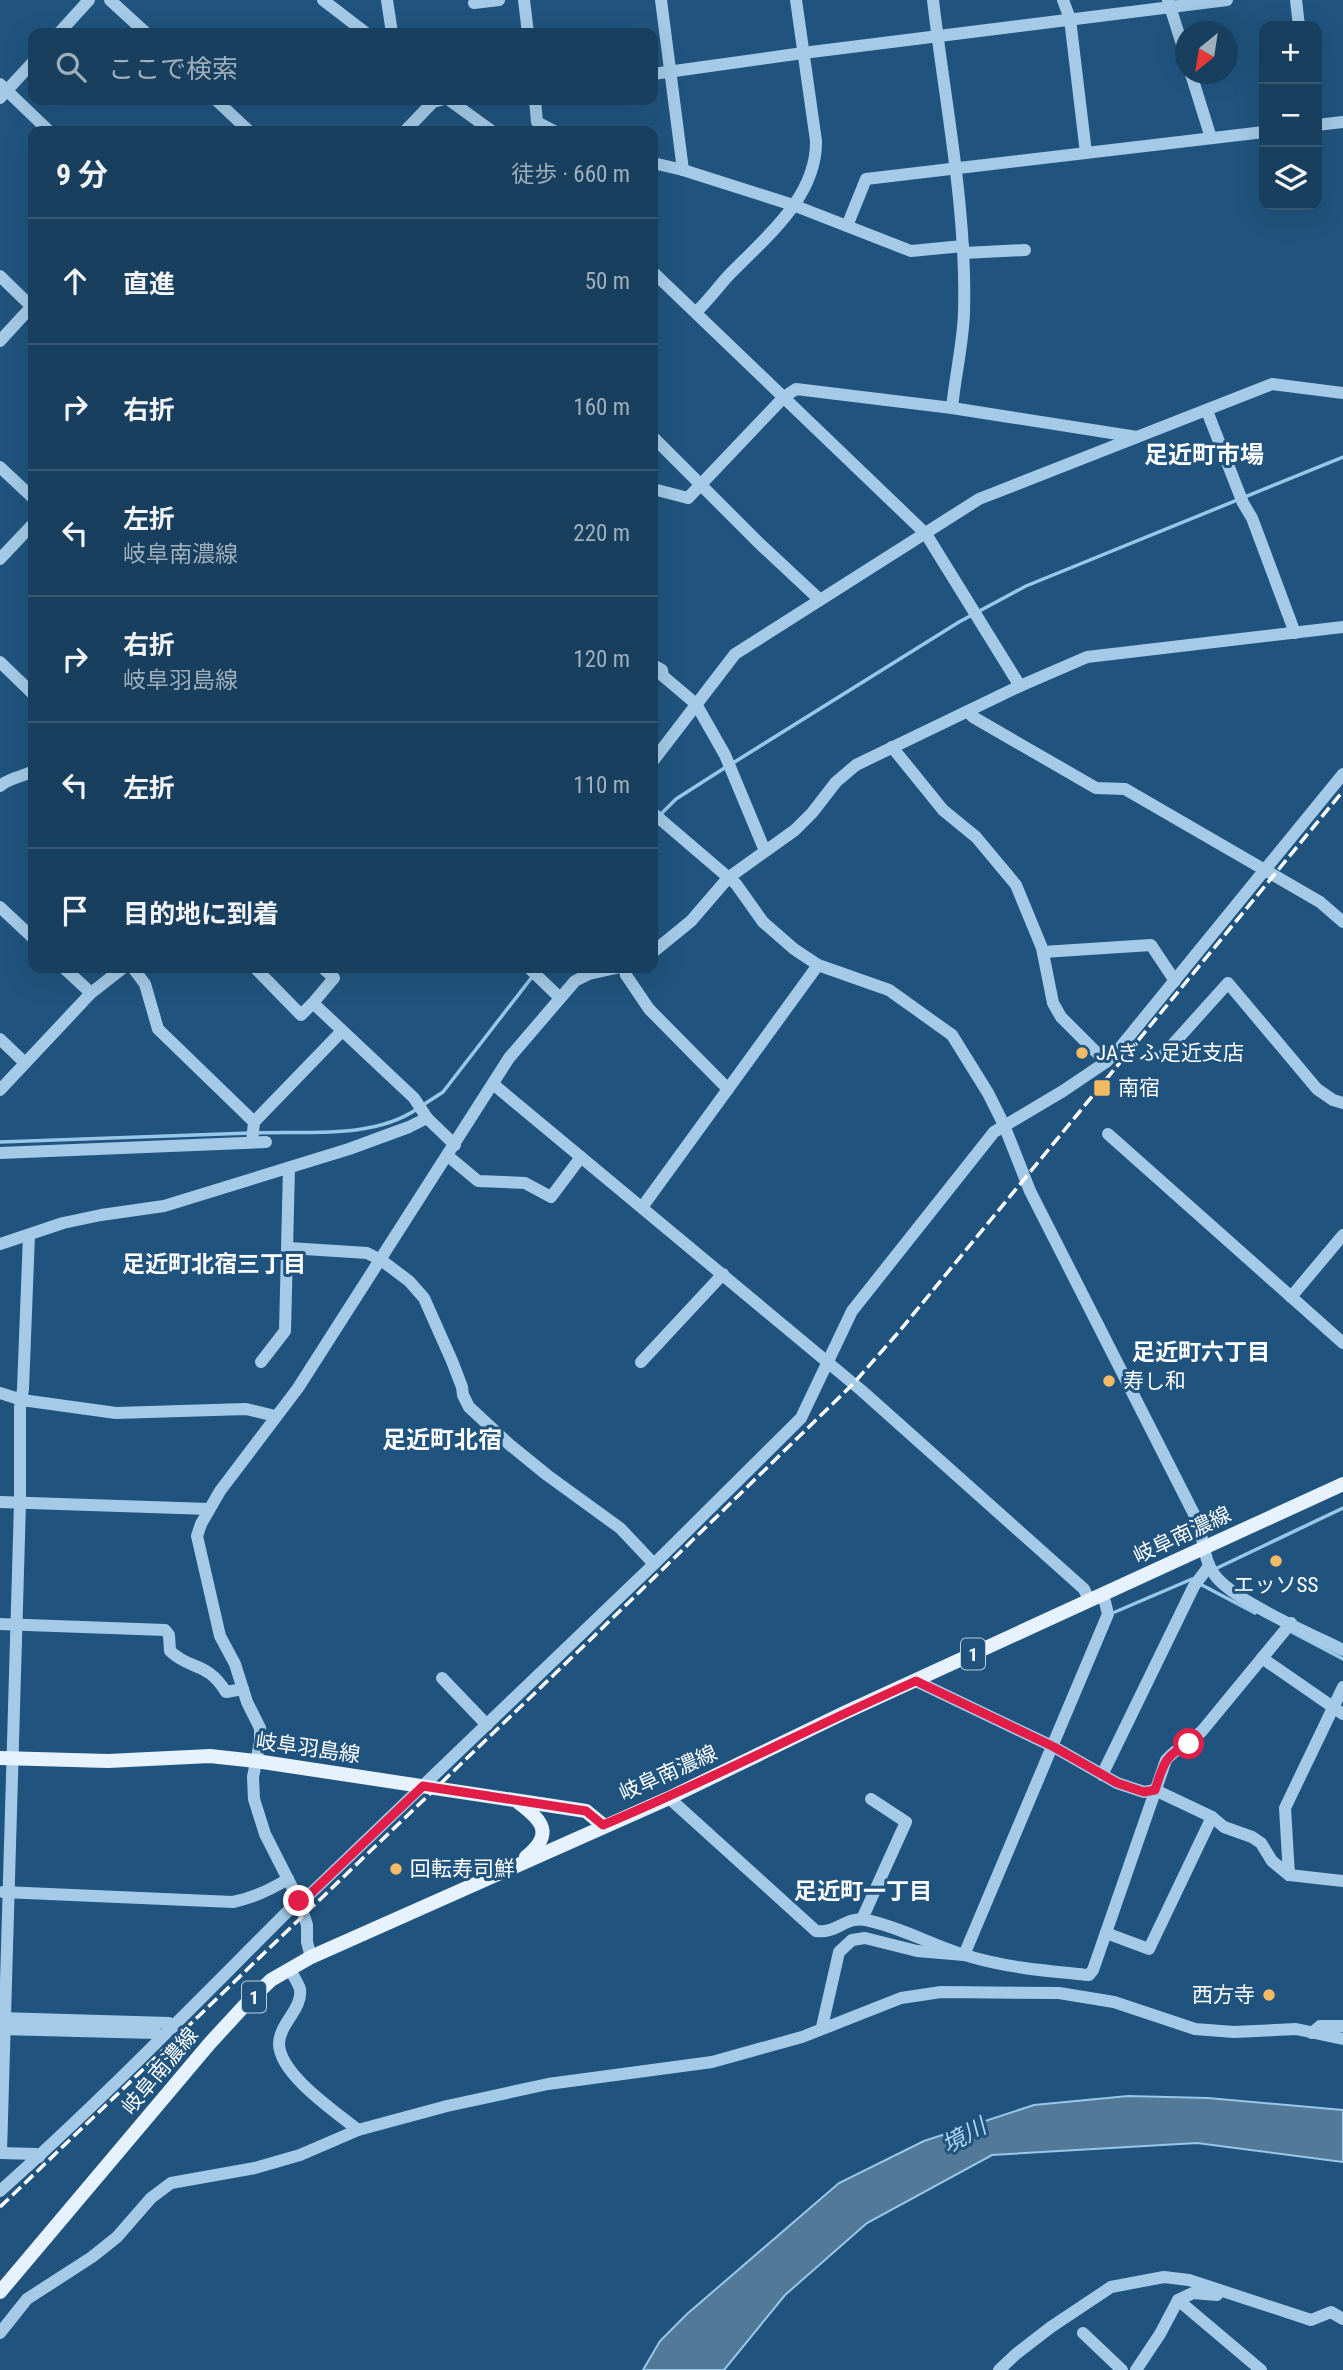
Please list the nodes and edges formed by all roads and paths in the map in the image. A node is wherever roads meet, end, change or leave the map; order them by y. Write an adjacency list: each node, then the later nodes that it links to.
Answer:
1 (89, 0): 18 (street)
2 (110, 0): 19 (street)
3 (323, 0): 20 (street)
4 (387, 0): 21 (street)
5 (499, 0): 13 (street)
6 (524, 0): 22 (street)
7 (661, 0): 26 (street)
8 (796, 0): 24 (street)
9 (933, 0): 23 (street)
10 (1063, 0): 15 (street)
11 (1227, 0): 14 (street)
12 (1296, 0): 16 (street)
13 (474, 3)
14 (1169, 3): 15 (street); 17 (street)
15 (1070, 19): 23 (street); 43 (street)
16 (1298, 21)
17 (1175, 23)
18 (64, 28)
19 (141, 28)
20 (359, 28)
21 (391, 28)
22 (527, 28)
23 (937, 37): 24 (street); 45 (street)
24 (803, 53): 26 (street); 47 (street)
25 (28, 67): 29 (street)
26 (669, 72): 27 (street); 46 (street)
27 (658, 73)
28 (1194, 84): 42 (street)
29 (2, 91): 36 (street)
30 (221, 105): 37 (street)
31 (430, 105): 38 (street)
32 (456, 105): 39 (street)
33 (535, 105): 40 (street)
34 (1343, 122): 35 (street)
35 (1322, 124)
36 (43, 126)
37 (244, 126)
38 (410, 126)
39 (485, 126)
40 (545, 126)
41 (1259, 133): 42 (street)
42 (1211, 138): 43 (street)
43 (1086, 153): 45 (street)
44 (658, 164): 46 (street)
45 (956, 169): 48 (street); 49 (street)
46 (683, 170): 47 (street)
47 (793, 205): 48 (street); 55 (street)
48 (846, 226): 49 (street)
49 (963, 249): 50 (street); 59 (street)
50 (1025, 250)
51 (0, 276): 53 (street)
52 (658, 277): 55 (street)
53 (28, 302)
54 (28, 312): 56 (street)
55 (696, 312): 58 (street)
56 (0, 341)
57 (1343, 393): 60 (street)
58 (784, 397): 59 (street); 64 (street); 68 (street)
59 (952, 408): 61 (street)
60 (1207, 411): 61 (street); 72 (street)
61 (1137, 437): 68 (street)
62 (658, 442): 64 (street)
63 (0, 467): 66 (street)
64 (700, 486): 65 (street); 70 (street)
65 (658, 490)
66 (28, 493)
67 (28, 529): 69 (street)
68 (926, 534): 70 (street); 75 (street)
69 (0, 559)
70 (820, 600): 77 (street)
71 (1343, 627): 72 (street)
72 (1295, 633): 75 (street)
73 (0, 662): 76 (street)
74 (658, 668): 77 (street)
75 (1020, 686): 78 (street)
76 (28, 689)
77 (696, 704): 80 (street); 85 (street)
78 (968, 712): 79 (street); 86 (street)
79 (892, 747): 85 (street); 92 (street)
80 (658, 754)
81 (28, 774): 83 (street)
82 (1343, 774): 86 (street)
83 (0, 786)
84 (658, 817): 87 (street)
85 (765, 851): 87 (street)
86 (1265, 871): 89 (street); 102 (street)
87 (728, 878): 91 (street); 93 (street)
88 (0, 907): 90 (street)
89 (1343, 922)
90 (28, 933)
91 (658, 948)
92 (1043, 952): 102 (street); 109 (street)
93 (818, 965): 112 (street); 117 (street)
94 (69, 973): 103 (street)
95 (117, 973): 103 (street)
96 (137, 973): 116 (street)
97 (260, 973): 105 (street)
98 (328, 973): 105 (street)
99 (535, 973): 104 (street)
100 (594, 973): 104 (street)
101 (625, 973): 112 (street)
102 (1175, 981): 109 (street)
103 (91, 993): 110 (street)
104 (559, 997): 111 (street)
105 (313, 1003): 106 (street)
106 (342, 1031): 115 (street); 116 (street)
107 (0, 1040): 110 (street)
108 (1165, 1053): 114 (street)
109 (1106, 1062): 117 (street)
110 (25, 1063): 113 (street)
111 (493, 1084): 121 (street); 123 (street)
112 (728, 1089): 125 (street)
113 (0, 1090)
114 (1343, 1103)
115 (427, 1118): 121 (street); 124 (street)
116 (254, 1122): 119 (street)
117 (1004, 1125): 136 (street); 144 (street)
118 (1108, 1134): 132 (street)
119 (252, 1142): 120 (street); 122 (street)
120 (266, 1142)
121 (451, 1151): 123 (street); 130 (street)
122 (0, 1153)
123 (580, 1157): 125 (street)
124 (289, 1168): 126 (street); 129 (street)
125 (643, 1206): 131 (street)
126 (29, 1235): 128 (street); 138 (street)
127 (1343, 1235): 132 (street)
128 (0, 1244)
129 (289, 1248): 130 (street); 134 (street)
130 (381, 1260): 139 (street); 145 (street)
131 (723, 1273): 135 (street); 136 (street)
132 (1291, 1297): 133 (street)
133 (1343, 1343)
134 (261, 1362)
135 (641, 1362)
136 (829, 1363): 145 (street); 147 (street)
137 (0, 1394): 138 (street)
138 (22, 1400): 139 (street); 142 (street)
139 (275, 1416): 143 (street)
140 (1343, 1484): 144 (main road, 岐阜南濃線 / 1)
141 (0, 1502): 142 (street)
142 (20, 1503): 143 (street); 150 (street)
143 (209, 1509): 156 (street)
144 (1205, 1547): 146 (street); 147 (main road, 岐阜南濃線 / 1)
145 (654, 1564): 158 (street)
146 (1209, 1566): 148 (street); 162 (street)
147 (1096, 1597): 154 (main road, 岐阜南濃線 / 1); 159 (street)
148 (1291, 1623): 151 (street); 152 (street)
149 (0, 1625): 150 (street)
150 (17, 1625): 156 (street); 160 (street)
151 (1343, 1650)
152 (1262, 1658): 157 (street); 164 (street)
153 (443, 1678): 158 (street)
154 (916, 1681): 159 (street); 165 (main road, 岐阜南濃線 / 1)
155 (1343, 1688): 157 (street)
156 (243, 1689): 161 (street)
157 (1338, 1710): 171 (street)
158 (486, 1725): 163 (street)
159 (1054, 1747): 162 (street); 178 (street)
160 (7, 1759): 161 (main road, 岐阜羽島線); 174 (street)
161 (256, 1761): 163 (main road, 岐阜羽島線); 172 (street)
162 (1102, 1775): 164 (street)
163 (423, 1786): 167 (main road, 岐阜羽島線); 175 (street)
164 (1155, 1790): 168 (street); 177 (street)
165 (669, 1798): 169 (main road, 岐阜南濃線 / 1); 176 (street)
166 (871, 1799): 176 (street)
167 (515, 1801): 169 (main road, 岐阜羽島線); 170 (main road)
168 (1212, 1817): 171 (street); 177 (street)
169 (603, 1825): 170 (main road, 岐阜南濃線 / 1)
170 (511, 1868): 179 (main road, 岐阜南濃線 / 1)
171 (1289, 1875): 173 (street)
172 (288, 1879): 174 (street); 175 (street)
173 (1343, 1881)
174 (4, 1892): 181 (street)
175 (299, 1901): 179 (street); 183 (street)
176 (862, 1919): 178 (street)
177 (1106, 1933): 178 (street)
178 (964, 1955): 184 (street)
179 (311, 1957): 180 (main road, 岐阜南濃線 / 1)
180 (289, 1970): 188 (street); 192 (main road, 岐阜南濃線 / 1)
181 (2, 2023): 183 (street); 186 (street); 189 (street)
182 (1343, 2026): 185 (street)
183 (173, 2027): 186 (street)
184 (822, 2027): 185 (street); 188 (street)
185 (1312, 2033): 187 (street)
186 (161, 2038): 190 (street)
187 (1343, 2039)
188 (358, 2130): 196 (street)
189 (0, 2152): 190 (street)
190 (39, 2157): 191 (street)
191 (0, 2192)
192 (0, 2292)
193 (1233, 2297): 194 (street); 195 (street); 198 (street)
194 (1178, 2300): 200 (street); 201 (street)
195 (1343, 2319)
196 (0, 2333)
197 (1083, 2333): 199 (street)
198 (999, 2370)
199 (1122, 2370)
200 (1136, 2370)
201 (1261, 2370)

